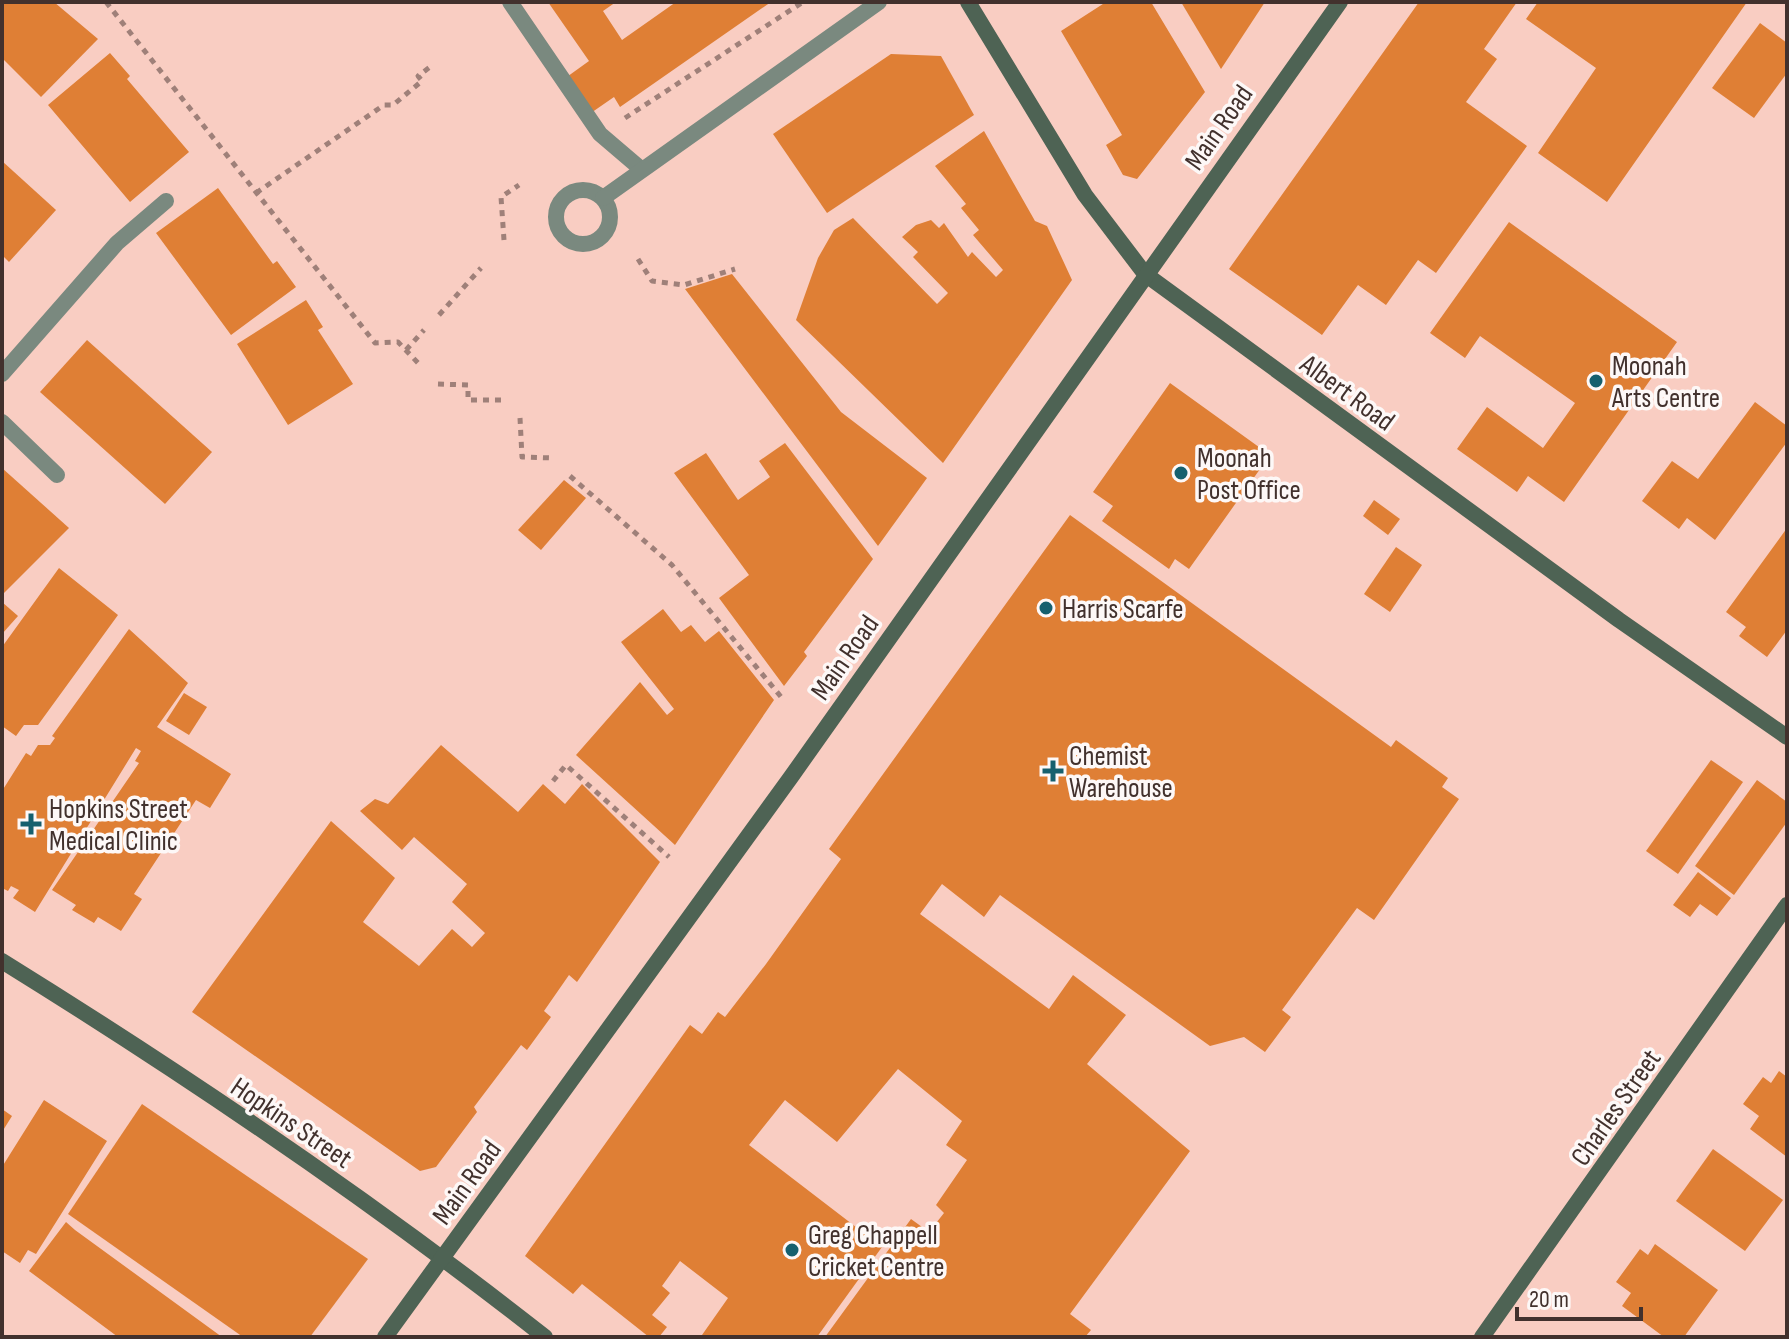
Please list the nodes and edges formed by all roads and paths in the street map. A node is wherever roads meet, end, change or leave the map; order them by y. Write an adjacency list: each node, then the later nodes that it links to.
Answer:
1 (106, 2): 11 (path)
2 (510, 2): 8 (lane)
3 (803, 2): 8 (path)
4 (879, 2): 9 (lane)
5 (968, 2): 18 (street, Albert Road)
6 (1340, 2): 18 (street, Main Road)
7 (430, 67): 11 (path)
8 (600, 134): 9 (lane)
9 (641, 169): 12 (lane)
10 (519, 185): 14 (path)
11 (256, 193): 21 (path)
12 (603, 198)
13 (166, 201): 23 (lane)
14 (504, 240)
15 (638, 259): 17 (path)
16 (481, 268): 19 (path)
17 (735, 269)
18 (1145, 274): 32 (street, Albert Road); 37 (street, Main Road)
19 (439, 315)
20 (424, 330): 21 (path)
21 (406, 350): 22 (path)
22 (420, 365)
23 (2, 374)
24 (438, 384): 25 (path)
25 (503, 400)
26 (520, 418): 28 (path)
27 (2, 422): 29 (lane)
28 (553, 458)
29 (57, 475)
30 (570, 476): 31 (path)
31 (782, 698)
32 (1787, 737)
33 (553, 781): 34 (path)
34 (669, 857)
35 (1787, 905): 40 (street, Charles Street)
36 (2, 961): 37 (street, Hopkins Street)
37 (444, 1258): 38 (street, Main Road); 39 (street, Hopkins Street)
38 (385, 1337)
39 (545, 1337)
40 (1482, 1337)

